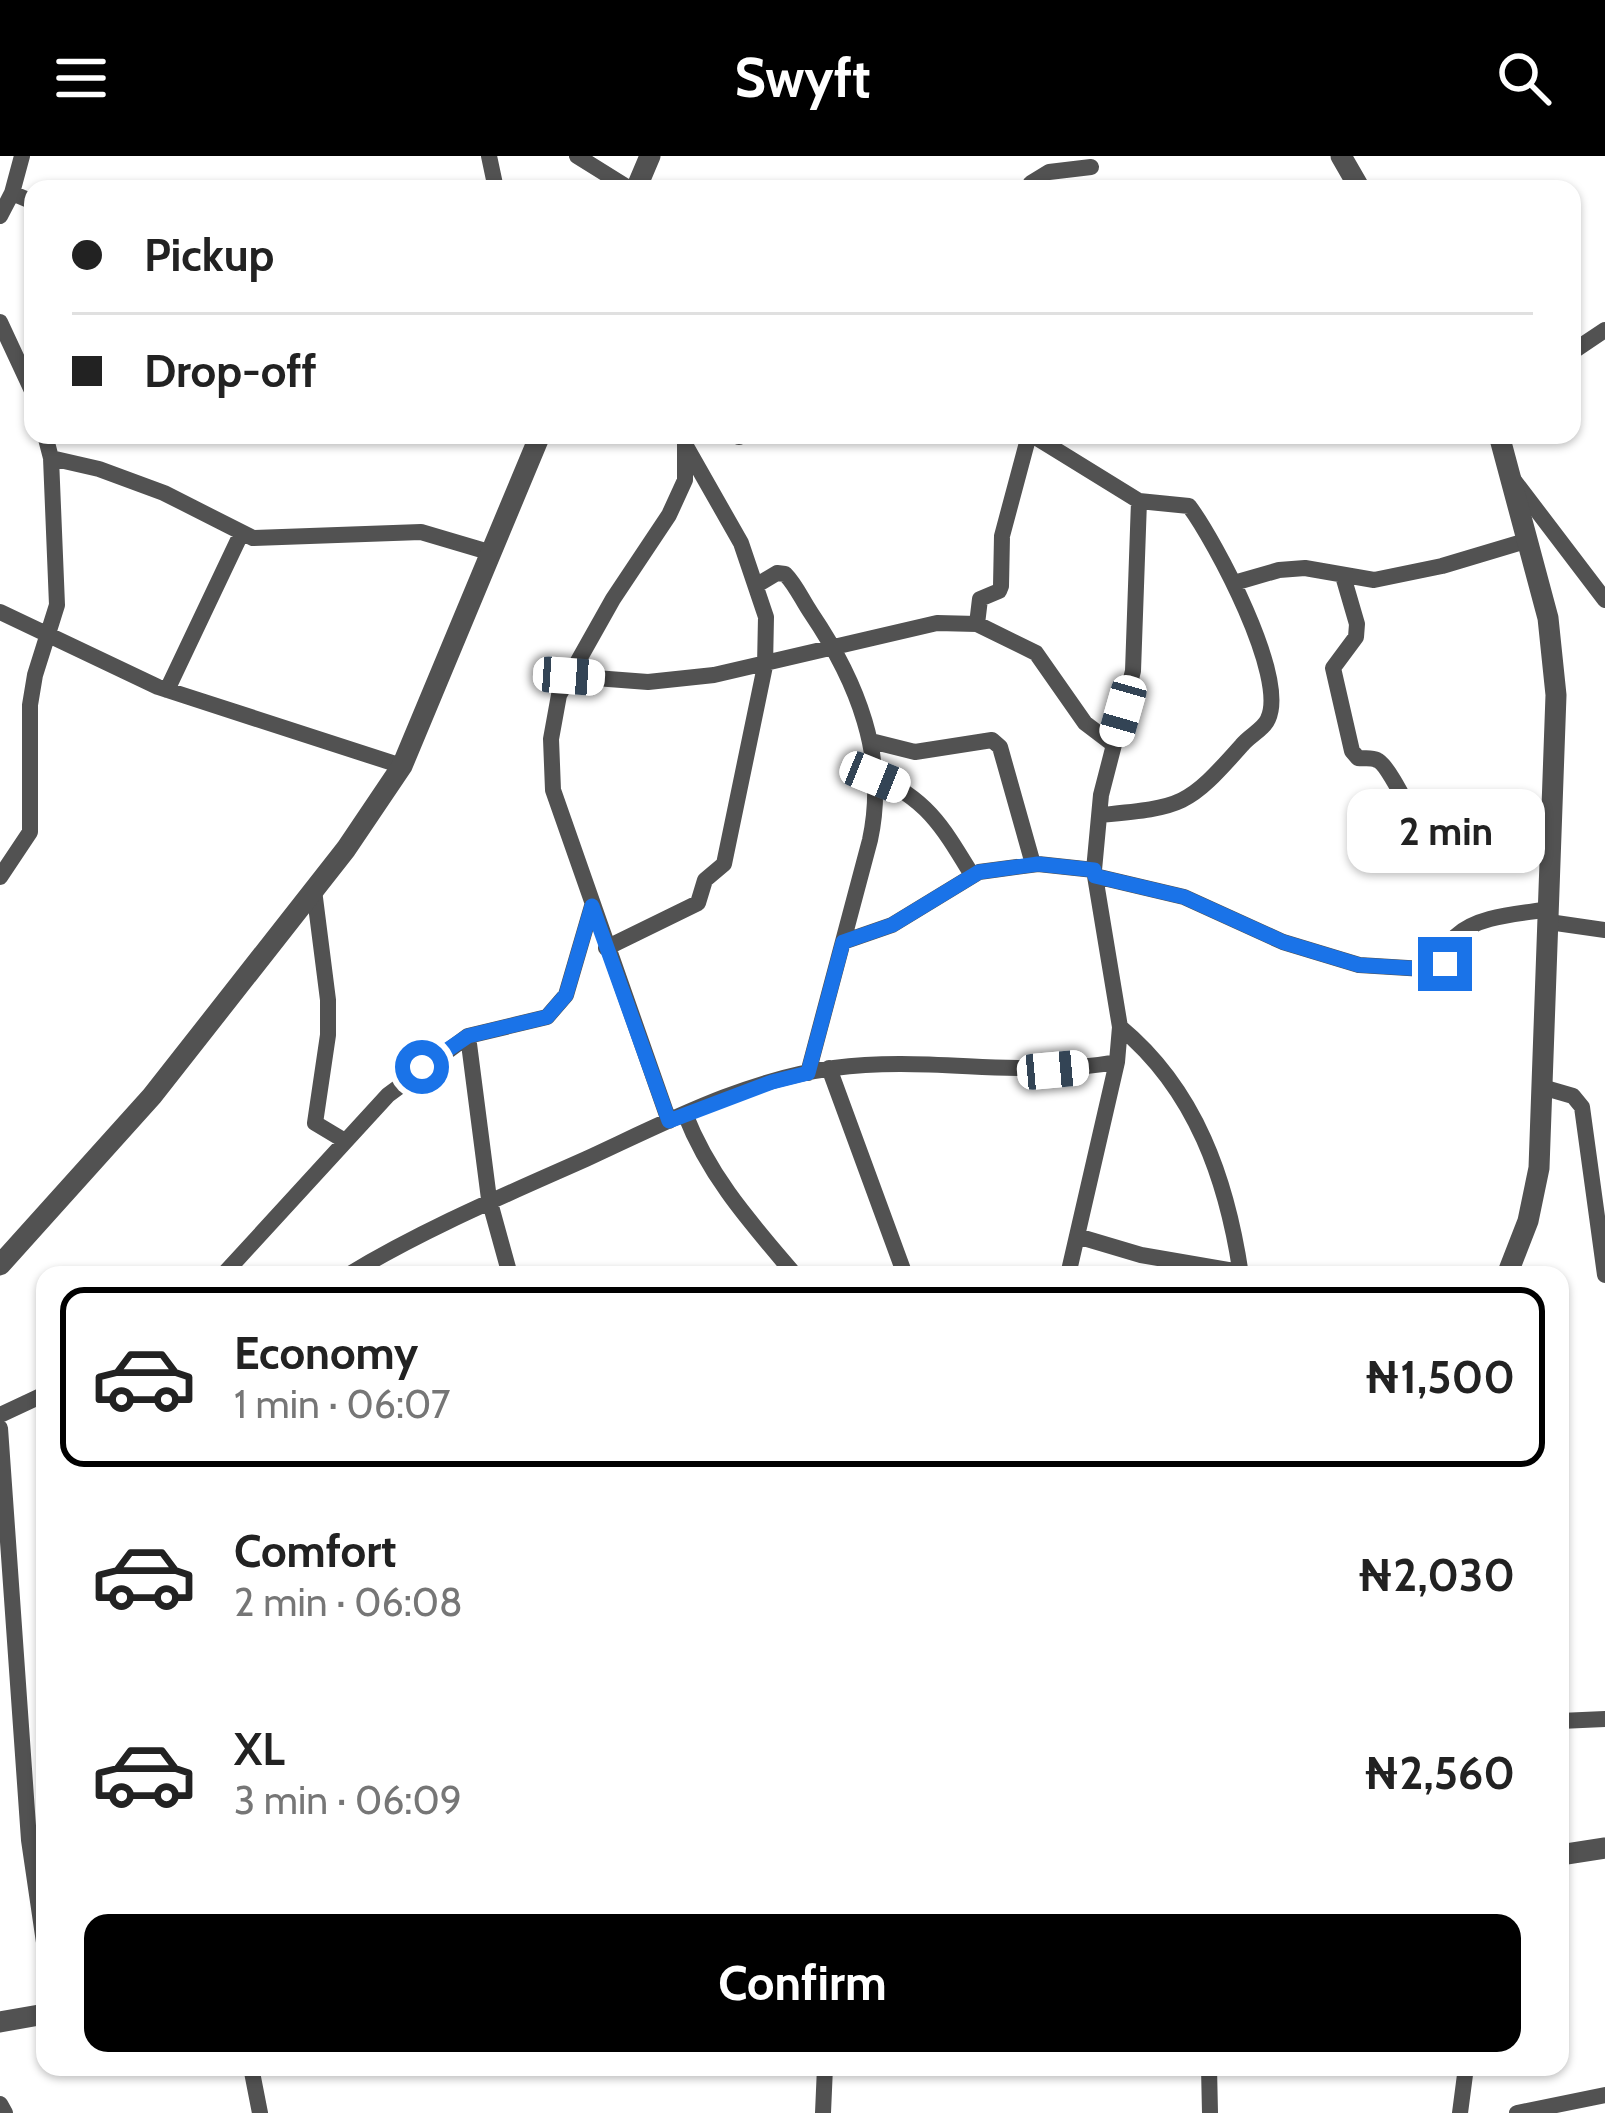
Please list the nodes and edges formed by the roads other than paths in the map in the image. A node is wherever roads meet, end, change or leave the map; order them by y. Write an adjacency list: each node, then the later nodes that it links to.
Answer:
1 (22, 156): 6 (street)
2 (577, 156): 4 (street)
3 (1091, 162): 5 (street)
4 (618, 180)
5 (1036, 180)
6 (13, 193): 7 (street); 8 (street)
7 (24, 198)
8 (0, 216)
9 (0, 322): 10 (street)
10 (24, 374)
11 (47, 444): 18 (street)
12 (536, 444): 23 (street)
13 (686, 444): 33 (street)
14 (687, 444): 26 (street)
15 (1028, 444): 29 (street)
16 (1045, 444): 20 (street)
17 (1502, 444): 19 (street)
18 (51, 458): 21 (street); 30 (street)
19 (1513, 478): 22 (street); 27 (street)
20 (1139, 501): 25 (street); 36 (street)
21 (241, 534): 23 (street); 34 (street)
22 (1529, 540): 24 (street); 47 (street)
23 (492, 553): 37 (street)
24 (1343, 576): 25 (street); 40 (street)
25 (1234, 583): 39 (street)
26 (758, 585): 31 (street); 32 (street)
27 (1605, 600)
28 (0, 612): 30 (street)
29 (977, 624): 31 (street); 36 (street)
30 (50, 636): 34 (street); 44 (street)
31 (834, 647): 32 (street); 35 (street)
32 (765, 666): 33 (street); 50 (street)
33 (569, 676): 46 (street)
34 (167, 690): 37 (street)
35 (871, 741): 38 (street); 41 (street)
36 (1114, 745): 39 (street)
37 (402, 766): 45 (street)
38 (875, 777): 43 (street); 49 (street)
39 (1100, 815): 42 (street)
40 (1437, 858)
41 (1034, 865): 42 (street); 43 (street)
42 (1095, 873): 47 (street); 51 (street)
43 (972, 875): 49 (street)
44 (0, 877)
45 (314, 890): 58 (street); 61 (street)
46 (592, 906): 50 (street); 52 (street)
47 (1549, 916): 48 (street); 56 (street)
48 (1605, 930)
49 (843, 942): 55 (street)
50 (606, 948): 57 (street)
51 (1120, 1027): 53 (street); 69 (street)
52 (468, 1036): 58 (street); 59 (street)
53 (1117, 1062): 54 (street); 60 (street)
54 (830, 1068): 55 (street); 66 (street)
55 (808, 1073): 57 (street)
56 (1542, 1088): 70 (street); 71 (street)
57 (677, 1118): 59 (street); 65 (street)
58 (345, 1141): 62 (street)
59 (489, 1199): 63 (street); 64 (street)
60 (1077, 1236): 67 (street); 68 (street)
61 (0, 1265)
62 (231, 1266)
63 (365, 1266)
64 (508, 1266)
65 (788, 1266)
66 (902, 1266)
67 (1070, 1266)
68 (1196, 1266)
69 (1240, 1266)
70 (1510, 1266)
71 (1605, 1275)
72 (36, 1398): 73 (street)
73 (0, 1415)
74 (0, 1428): 77 (street)
75 (1605, 1720): 76 (street)
76 (1569, 1721)
77 (36, 1829)
78 (1605, 1848): 79 (street)
79 (1569, 1854)
80 (36, 2016): 81 (street)
81 (0, 2022)
82 (253, 2076): 89 (street)
83 (825, 2076): 90 (street)
84 (1209, 2076): 91 (street)
85 (1465, 2076): 92 (street)
86 (1605, 2095): 93 (street)
87 (0, 2104): 88 (street)
88 (5, 2113)
89 (260, 2113)
90 (823, 2113)
91 (1210, 2113)
92 (1460, 2113)
93 (1517, 2113)

